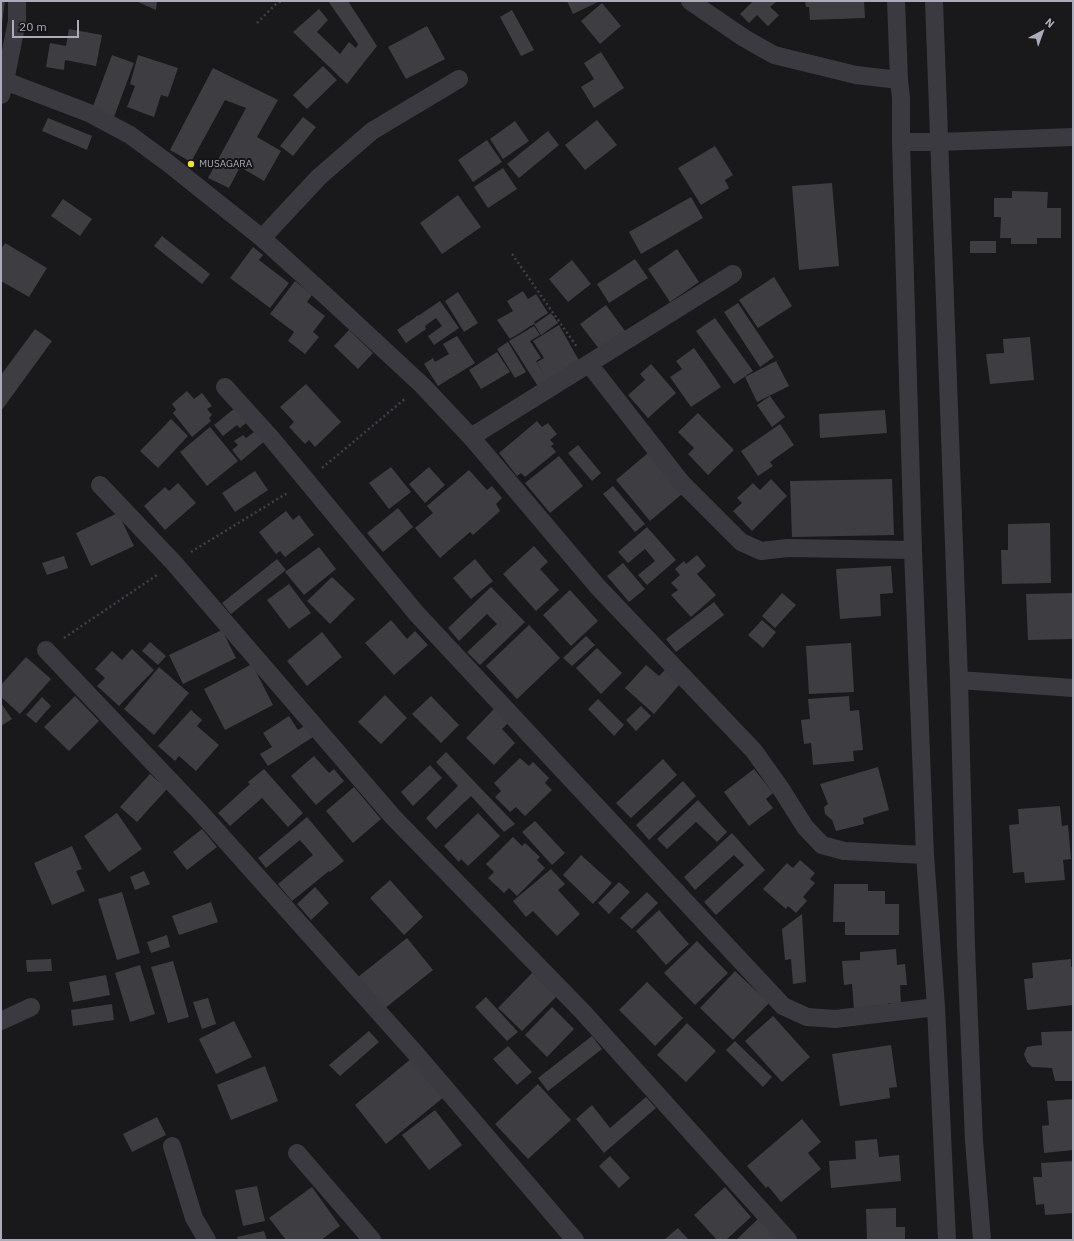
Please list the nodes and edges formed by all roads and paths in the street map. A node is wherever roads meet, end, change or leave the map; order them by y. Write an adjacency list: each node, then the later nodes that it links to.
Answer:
1 (17, 1): 9 (street)
2 (282, 1): 6 (path)
3 (690, 1): 8 (street)
4 (896, 1): 8 (street)
5 (934, 1): 12 (street)
6 (257, 23)
7 (460, 80): 13 (street)
8 (899, 80): 11 (street)
9 (3, 88): 13 (street)
10 (1073, 137): 12 (street)
11 (901, 142): 12 (street); 22 (street)
12 (939, 142): 25 (street)
13 (262, 238): 17 (street)
14 (512, 254): 16 (path)
15 (733, 274): 16 (street)
16 (589, 364): 19 (street); 22 (street)
17 (422, 385): 19 (street); 20 (path)
18 (225, 387): 20 (street)
19 (471, 437): 27 (street)
20 (307, 481): 23 (path); 29 (street)
21 (100, 485): 23 (street)
22 (913, 550): 27 (street)
23 (174, 563): 24 (path); 36 (street)
24 (46, 650): 35 (street)
25 (959, 680): 26 (street); 38 (street)
26 (1073, 688)
27 (925, 855): 29 (street)
28 (31, 1007): 30 (street)
29 (936, 1007): 37 (street)
30 (1, 1021)
31 (172, 1146): 33 (street)
32 (297, 1153): 34 (street)
33 (207, 1240)
34 (372, 1240)
35 (576, 1240)
36 (788, 1240)
37 (947, 1240)
38 (982, 1240)

